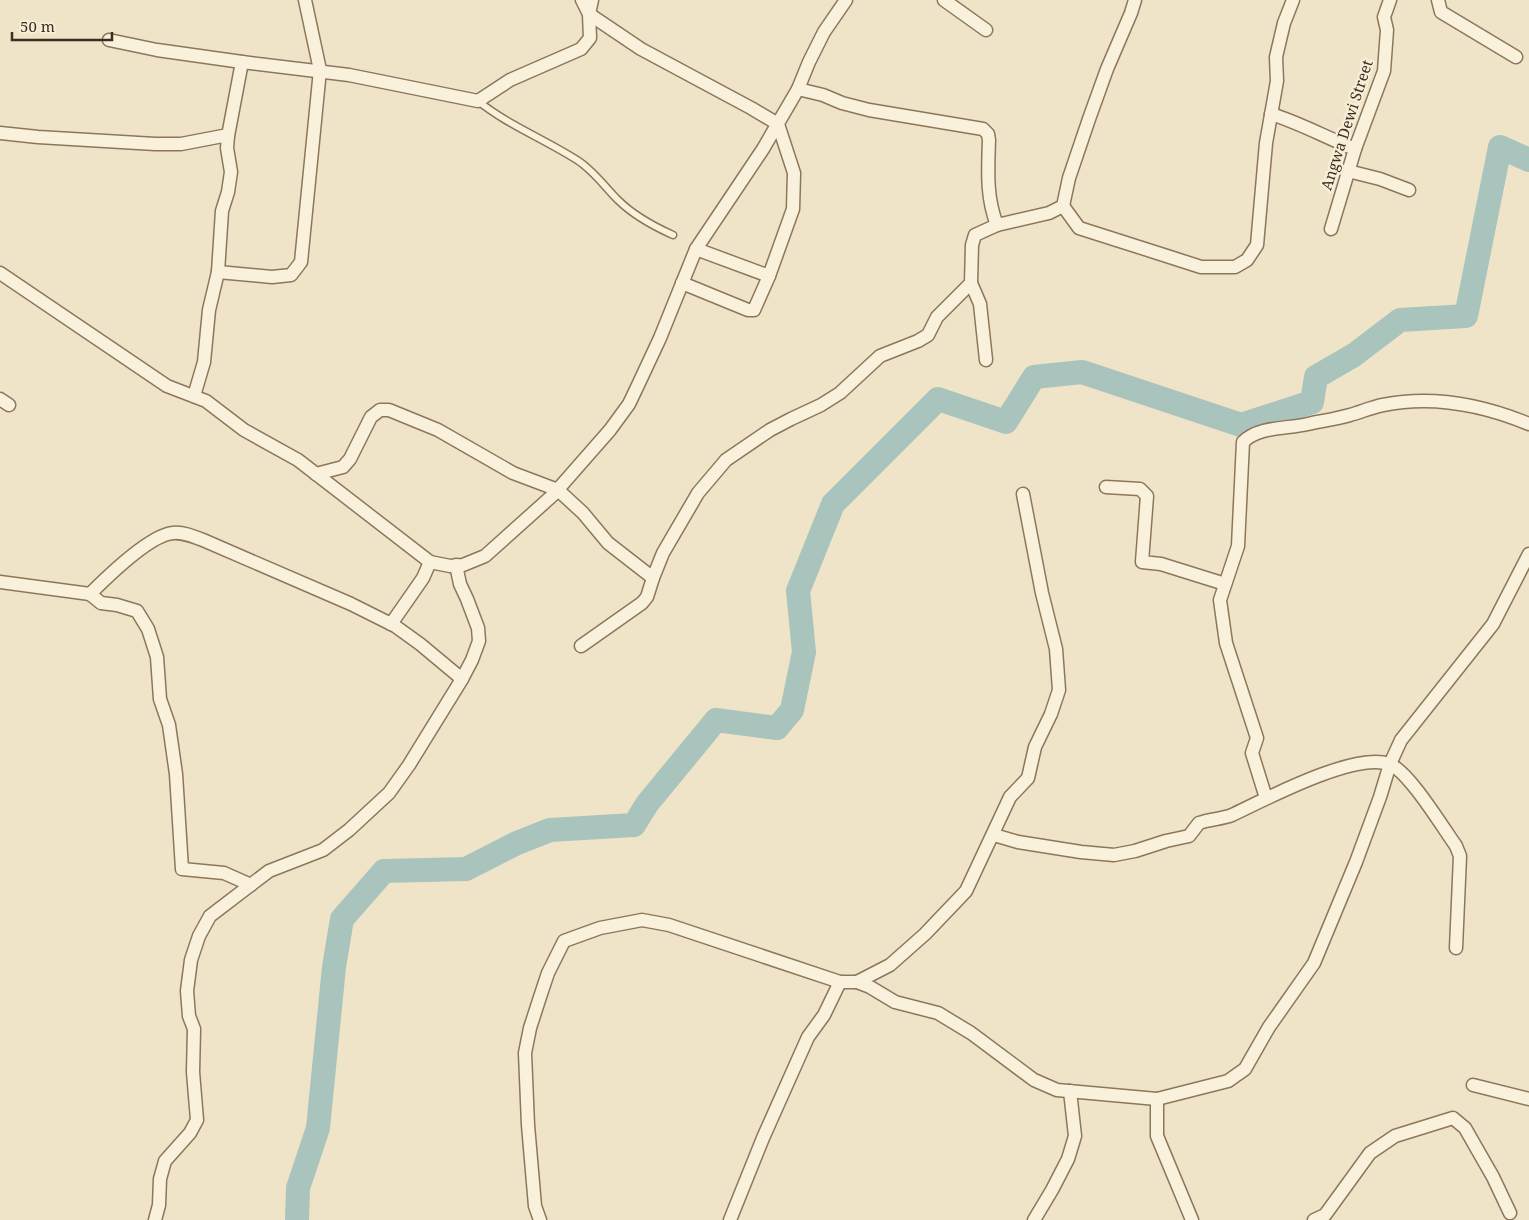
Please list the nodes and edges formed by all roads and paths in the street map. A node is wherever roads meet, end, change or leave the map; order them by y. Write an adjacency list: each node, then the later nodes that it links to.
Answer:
1 (305, 0): 15 (street)
2 (582, 0): 10 (street)
3 (592, 0): 10 (street)
4 (846, 0): 16 (street)
5 (944, 0): 11 (street)
6 (1136, 0): 25 (street)
7 (1293, 0): 18 (street)
8 (1390, 0): 22 (street, Angwa Dewi Street)
9 (1438, 0): 13 (street)
10 (589, 14): 17 (street); 19 (street)
11 (986, 30)
12 (109, 40): 14 (street)
13 (1516, 57)
14 (242, 62): 15 (street); 21 (street)
15 (320, 70): 17 (street); 30 (street)
16 (798, 89): 19 (street); 26 (street)
17 (478, 101): 28 (lane)
18 (1271, 114): 22 (street); 25 (street)
19 (778, 124): 29 (street); 32 (street)
20 (0, 133): 21 (street)
21 (228, 135): 30 (street)
22 (1355, 149): 23 (street, Angwa Dewi Street)
23 (1348, 172): 24 (street); 27 (street, Angwa Dewi Street)
24 (1409, 190)
25 (1063, 206): 26 (street)
26 (997, 225): 34 (street)
27 (1331, 229)
28 (673, 235)
29 (696, 249): 32 (street); 33 (street)
30 (218, 272): 36 (street)
31 (0, 273): 36 (street)
32 (769, 276): 33 (street)
33 (682, 283): 40 (street)
34 (970, 283): 35 (street); 45 (street)
35 (986, 360)
36 (194, 396): 38 (street)
37 (1529, 424): 47 (street)
38 (316, 474): 40 (street); 43 (street)
39 (1106, 487): 47 (street)
40 (558, 490): 44 (street); 45 (street)
41 (1023, 494): 54 (street)
42 (1529, 554): 52 (street)
43 (430, 562): 44 (street); 49 (street)
44 (456, 565): 51 (street)
45 (652, 578): 50 (street)
46 (0, 582): 48 (street)
47 (1225, 584): 53 (street)
48 (90, 594): 49 (street); 55 (street)
49 (391, 624): 51 (street)
50 (581, 646)
51 (462, 679): 55 (street)
52 (1390, 764): 53 (street); 56 (street); 61 (street)
53 (1266, 798): 54 (street)
54 (994, 835): 58 (street)
55 (251, 885): 64 (street)
56 (1456, 948)
57 (840, 982): 58 (street); 65 (street); 66 (street)
58 (857, 982): 60 (street)
59 (1473, 1085): 62 (street)
60 (1070, 1091): 61 (street); 67 (street)
61 (1157, 1099): 68 (street)
62 (1529, 1099)
63 (1510, 1213): 69 (street)
64 (155, 1220)
65 (540, 1220)
66 (730, 1220)
67 (1034, 1220)
68 (1192, 1220)
69 (1314, 1220)

